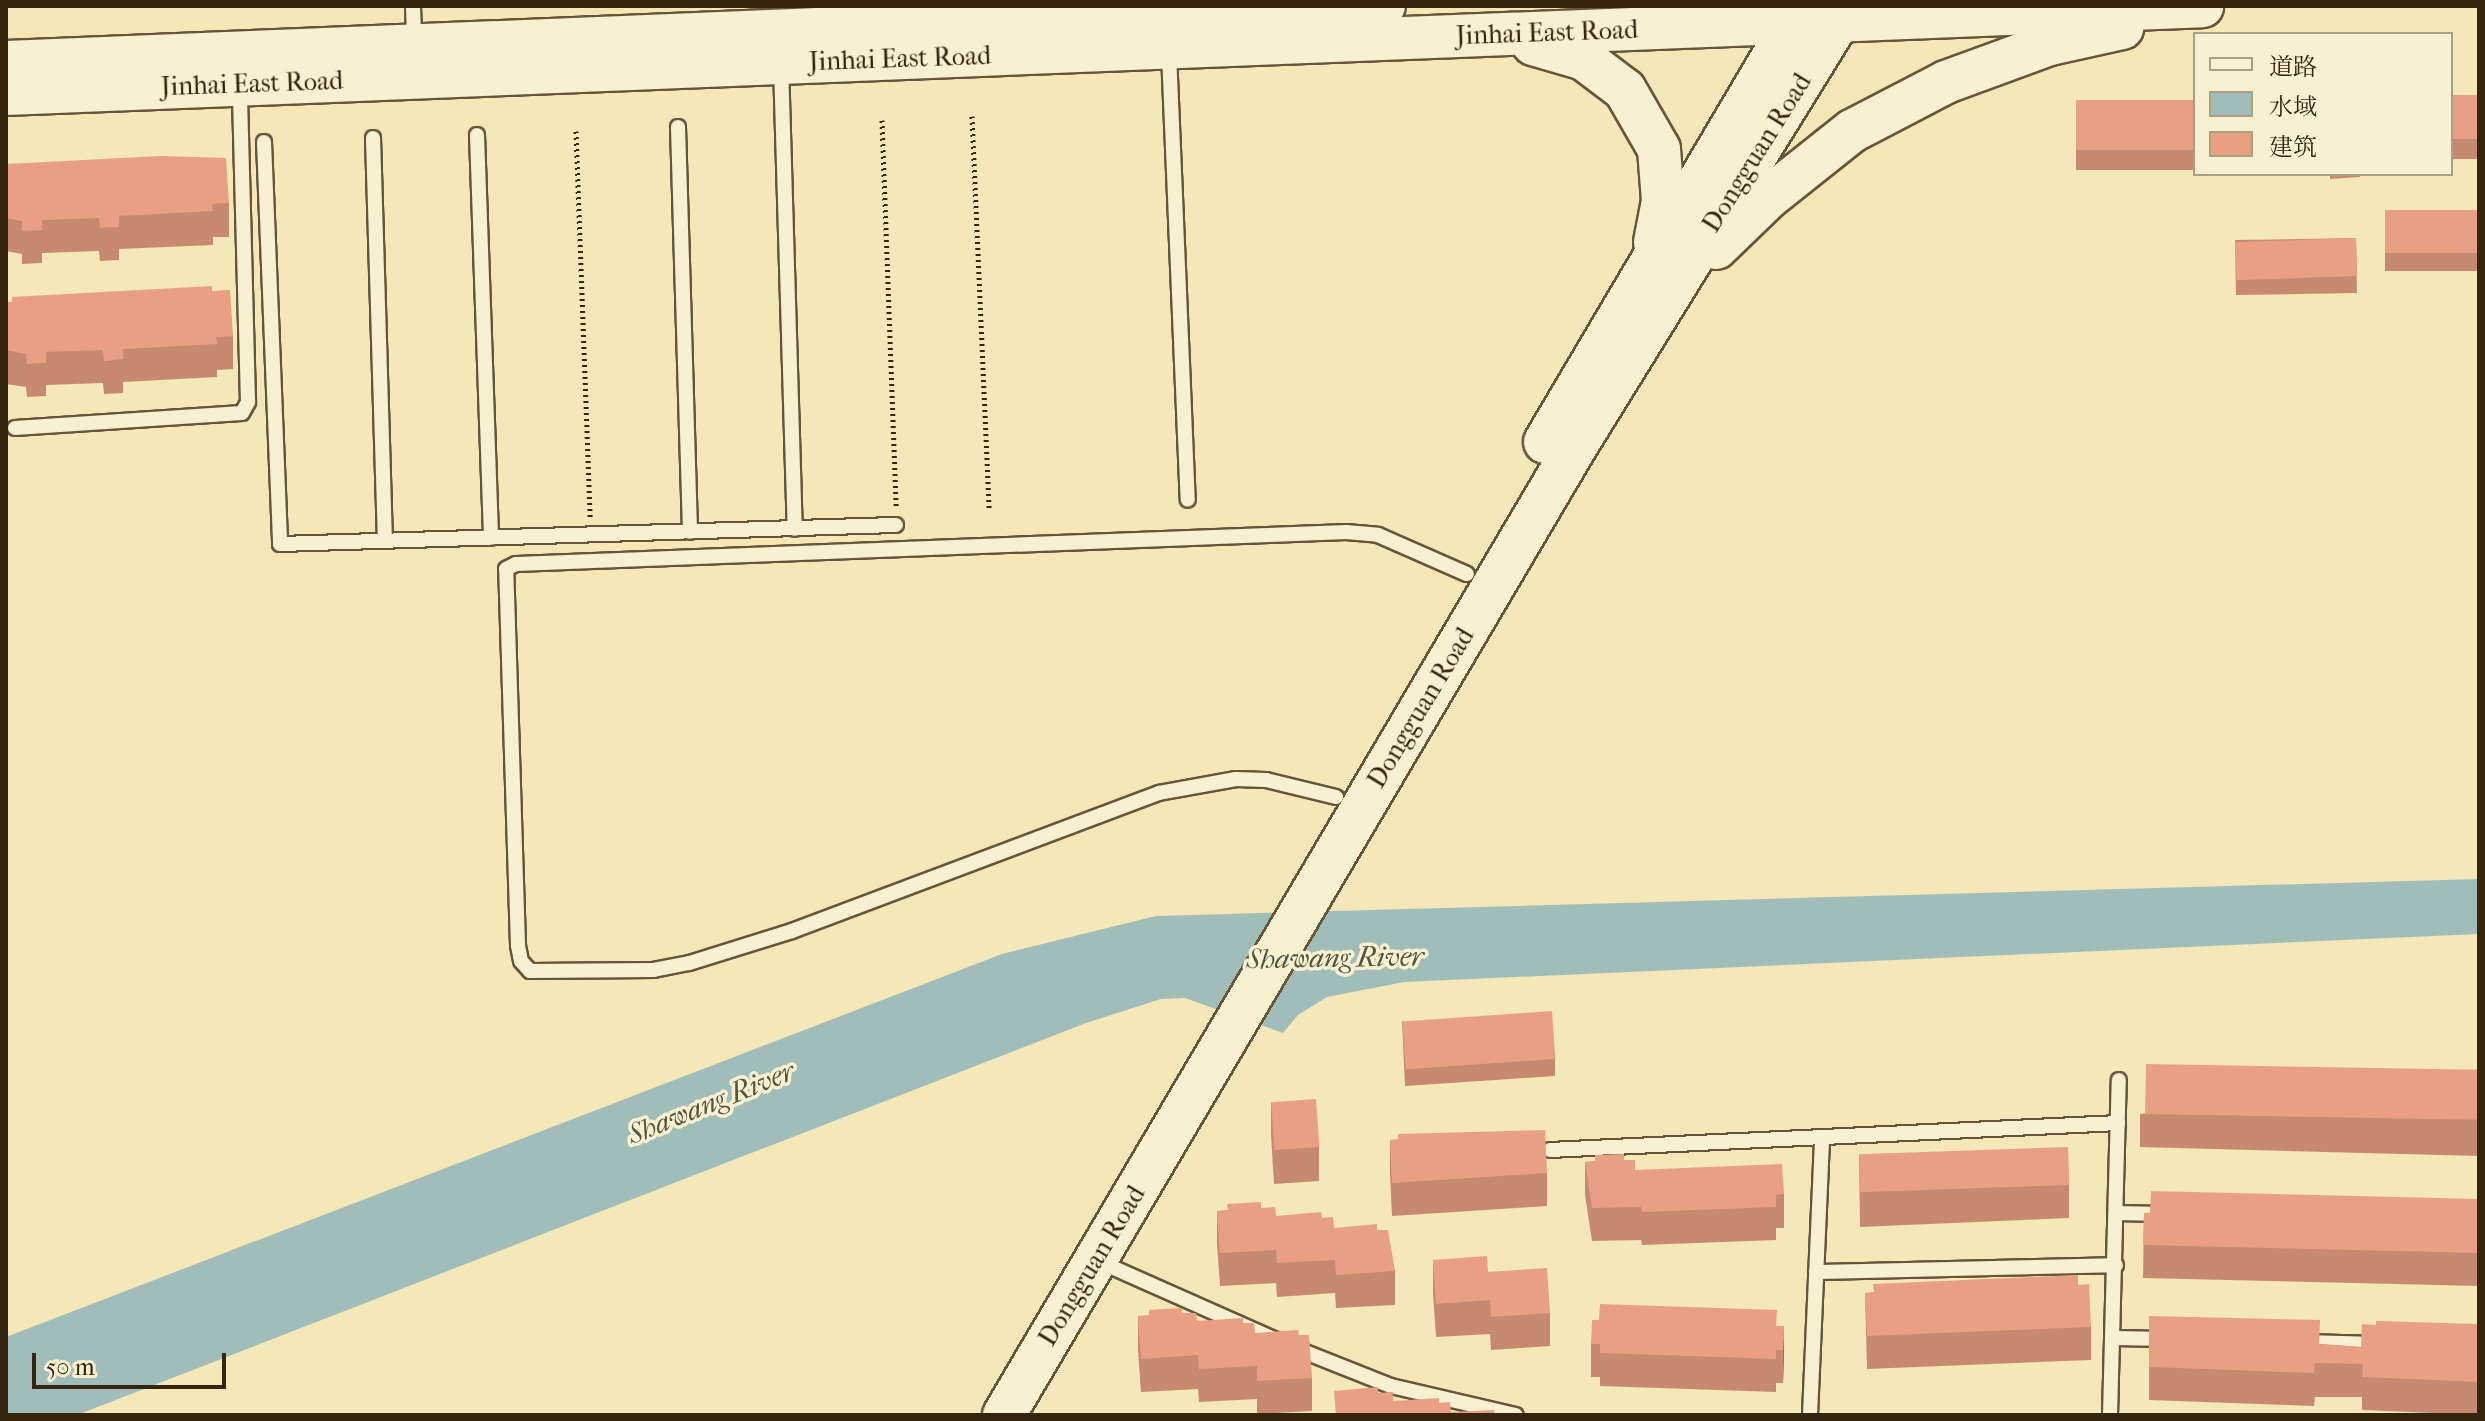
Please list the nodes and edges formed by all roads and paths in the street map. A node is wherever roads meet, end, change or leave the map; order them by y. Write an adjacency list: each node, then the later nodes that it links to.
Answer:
1 (1384, 6): 4 (main road, Jinhai East Road)
2 (2202, 6): 5 (main road, Jinhai East Road)
3 (2221, 6): 21 (main road)
4 (1024, 14): 6 (main road, Jinhai East Road)
5 (1821, 14): 7 (main road, Jinhai East Road); 20 (main road, Dongguan Road); 21 (main road, Dongguan Road)
6 (414, 26): 9 (main road, Jinhai East Road)
7 (1501, 35): 8 (main road, Jinhai East Road); 20 (main road)
8 (1169, 49): 10 (main road, Jinhai East Road); 23 (lane)
9 (6, 62)
10 (781, 64): 11 (main road, Jinhai East Road); 26 (lane)
11 (240, 85): 12 (main road, Jinhai East Road); 22 (lane)
12 (6, 94)
13 (972, 116): 24 (path)
14 (882, 120): 25 (path)
15 (678, 127): 27 (lane)
16 (576, 131): 28 (path)
17 (477, 135): 29 (lane)
18 (373, 138): 30 (lane)
19 (264, 142): 30 (lane)
20 (1653, 254): 31 (main road, Dongguan Road)
21 (1670, 294): 39 (main road, Dongguan Road)
22 (15, 428)
23 (1188, 500)
24 (989, 510)
25 (896, 525): 26 (lane)
26 (795, 529): 27 (lane)
27 (690, 532): 28 (lane)
28 (591, 535): 29 (lane)
29 (491, 538): 30 (lane)
30 (385, 541)
31 (1467, 574): 32 (main road, Dongguan Road); 32 (lane)
32 (1336, 797): 46 (main road, Dongguan Road)
33 (2119, 1080): 34 (lane)
34 (2118, 1123): 35 (lane); 37 (lane)
35 (1822, 1137): 36 (lane); 41 (lane)
36 (1550, 1150)
37 (2116, 1213): 38 (lane); 40 (lane)
38 (2179, 1214)
39 (1095, 1260): 47 (main road, Dongguan Road); 48 (lane)
40 (2116, 1265): 41 (lane); 42 (lane)
41 (1816, 1272): 49 (lane)
42 (2114, 1338): 43 (lane); 50 (lane)
43 (2178, 1339)
44 (2289, 1342): 45 (lane)
45 (2400, 1345)
46 (972, 1415)
47 (1004, 1415)
48 (1516, 1415)
49 (1810, 1415)
50 (2110, 1415)

